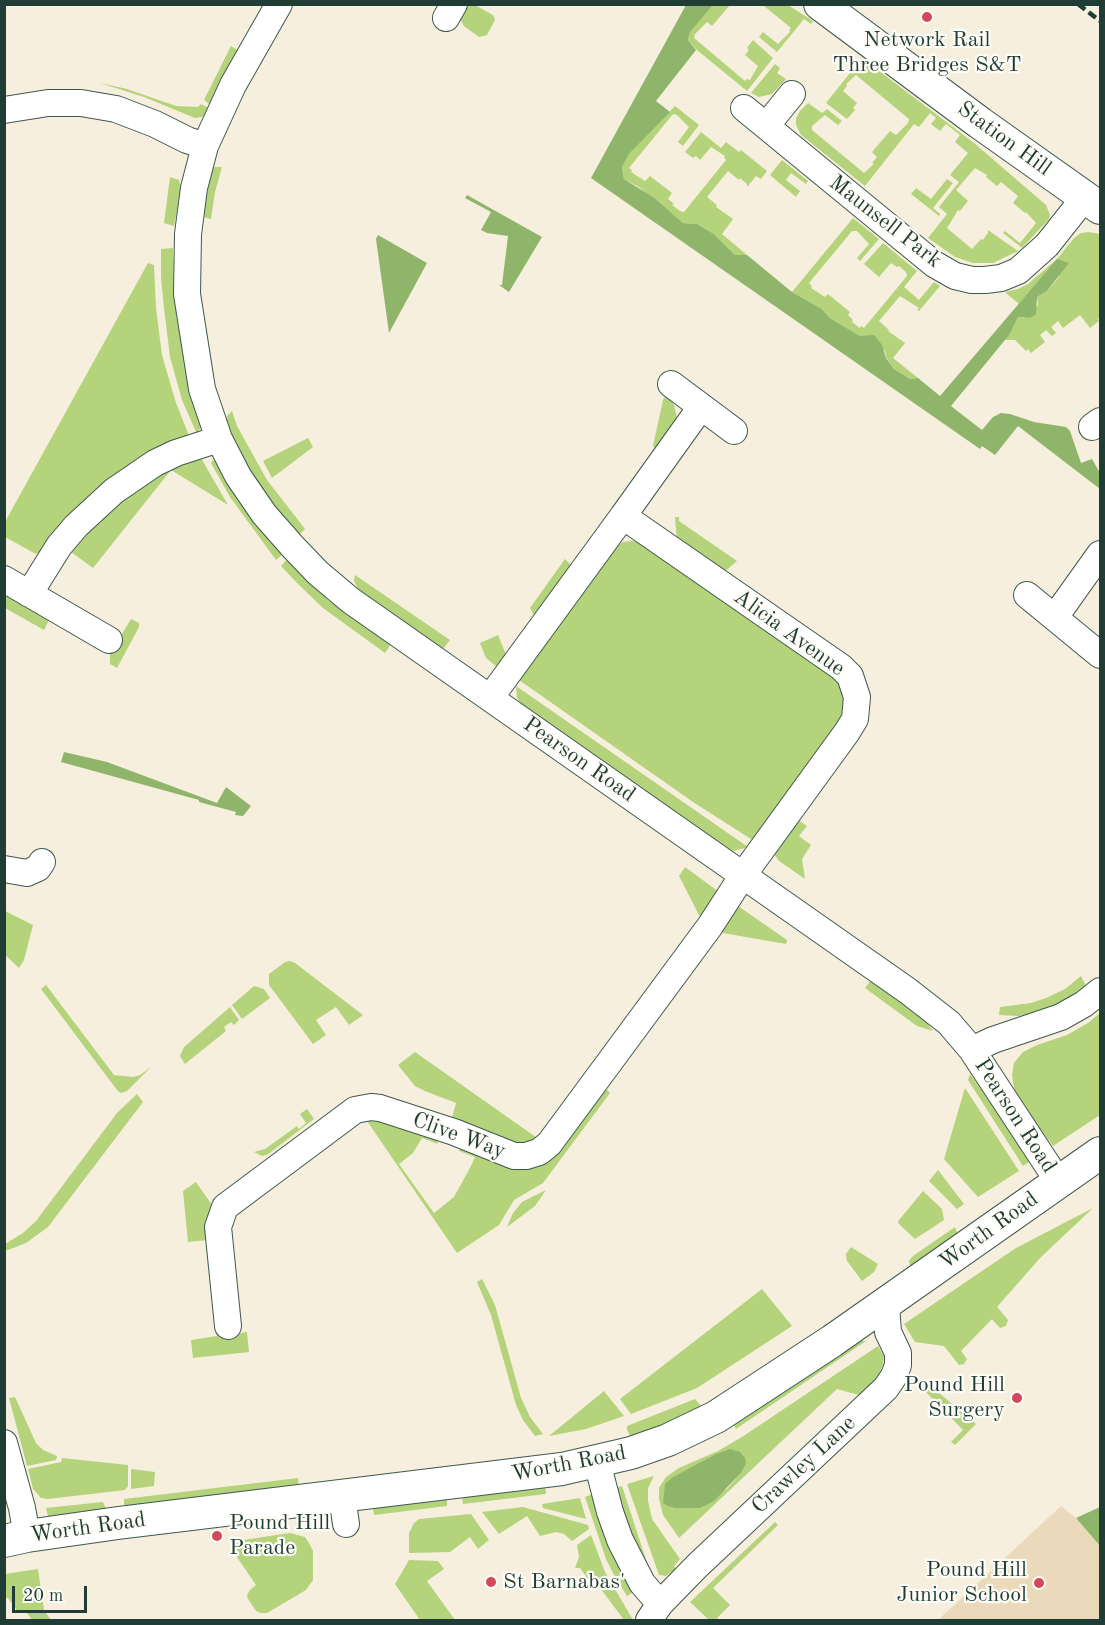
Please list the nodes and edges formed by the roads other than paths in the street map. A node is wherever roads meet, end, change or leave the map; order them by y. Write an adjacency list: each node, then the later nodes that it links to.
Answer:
1 (279, 4): 7 (street, Pearson Road)
2 (820, 4): 8 (street, Station Hill)
3 (792, 94): 6 (street)
4 (744, 108): 6 (street, Maunsell Park)
5 (4, 110): 7 (street)
6 (766, 126): 8 (street, Maunsell Park)
7 (205, 146): 12 (street, Pearson Road)
8 (1093, 202)
9 (671, 384): 10 (street)
10 (701, 408): 11 (street); 13 (street)
11 (734, 430)
12 (219, 439): 16 (street); 21 (street, Pearson Road)
13 (623, 516): 21 (street); 24 (street, Alicia Avenue)
14 (1101, 554): 18 (street)
15 (4, 579): 16 (street)
16 (29, 594): 19 (street)
17 (1028, 595): 18 (street)
18 (1055, 618): 20 (street)
19 (109, 640)
20 (1101, 655)
21 (490, 698): 24 (street, Pearson Road)
22 (42, 862): 23 (street)
23 (4, 869)
24 (743, 875): 26 (street, Pearson Road); 31 (street, Clive Way)
25 (1101, 991): 26 (street, Pearson Road)
26 (972, 1050): 29 (street, Pearson Road)
27 (1101, 1153): 29 (street, Worth Road)
28 (1101, 1168): 29 (street, Worth Road)
29 (1058, 1181): 30 (street, Worth Road)
30 (886, 1305): 33 (street, Worth Road); 35 (street, Crawley Lane)
31 (228, 1326)
32 (4, 1443): 34 (street)
33 (597, 1462): 34 (street, Worth Road); 35 (street, Crawley Lane)
34 (16, 1538)
35 (654, 1612)

